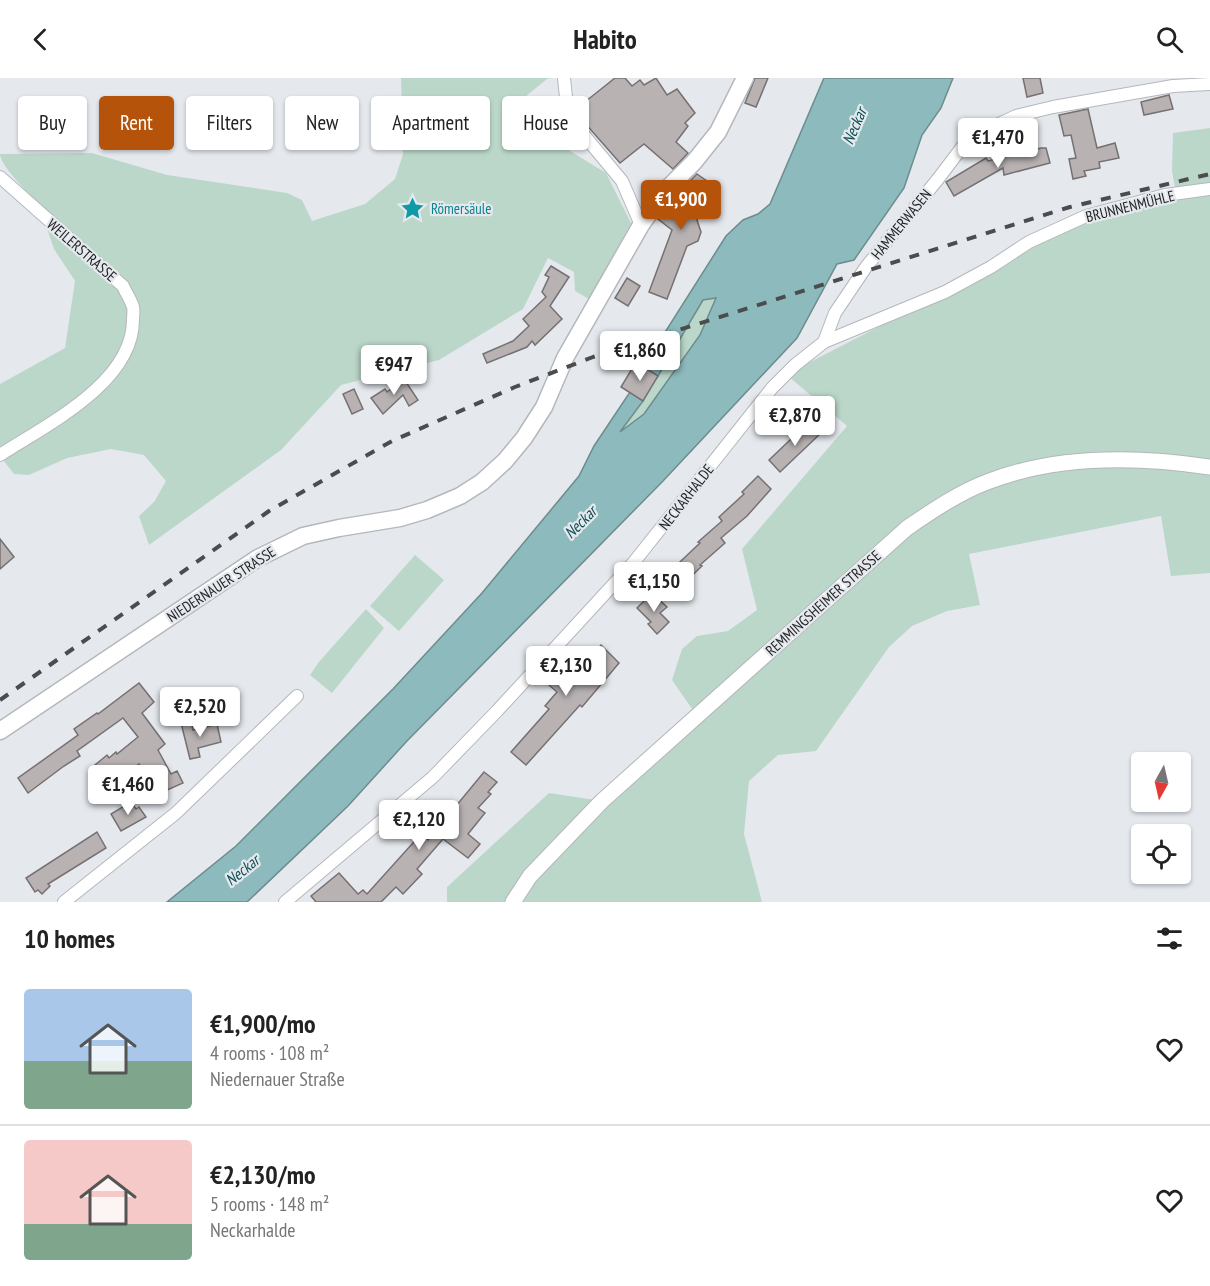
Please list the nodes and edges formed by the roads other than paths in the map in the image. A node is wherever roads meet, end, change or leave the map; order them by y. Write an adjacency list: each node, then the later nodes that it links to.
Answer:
1 (564, 78): 7 (street)
2 (745, 78): 7 (main road, NIEDERNAUER STRASSE)
3 (1172, 82): 4 (street, HAMMERWASEN); 9 (street, HAMMERWASEN)
4 (1210, 84)
5 (0, 177): 10 (street, WEILERSTRASSE)
6 (1210, 189): 8 (street, BRUNNENMÜHLE)
7 (641, 225): 13 (main road, NIEDERNAUER STRASSE)
8 (991, 267): 9 (street, NECKARHALDE)
9 (824, 342): 15 (street, NECKARHALDE)
10 (0, 455)
11 (1210, 467): 16 (street, REMMINGSHEIMER STRASSE)
12 (297, 696): 14 (street)
13 (0, 731)
14 (64, 902)
15 (285, 902)
16 (513, 902)

